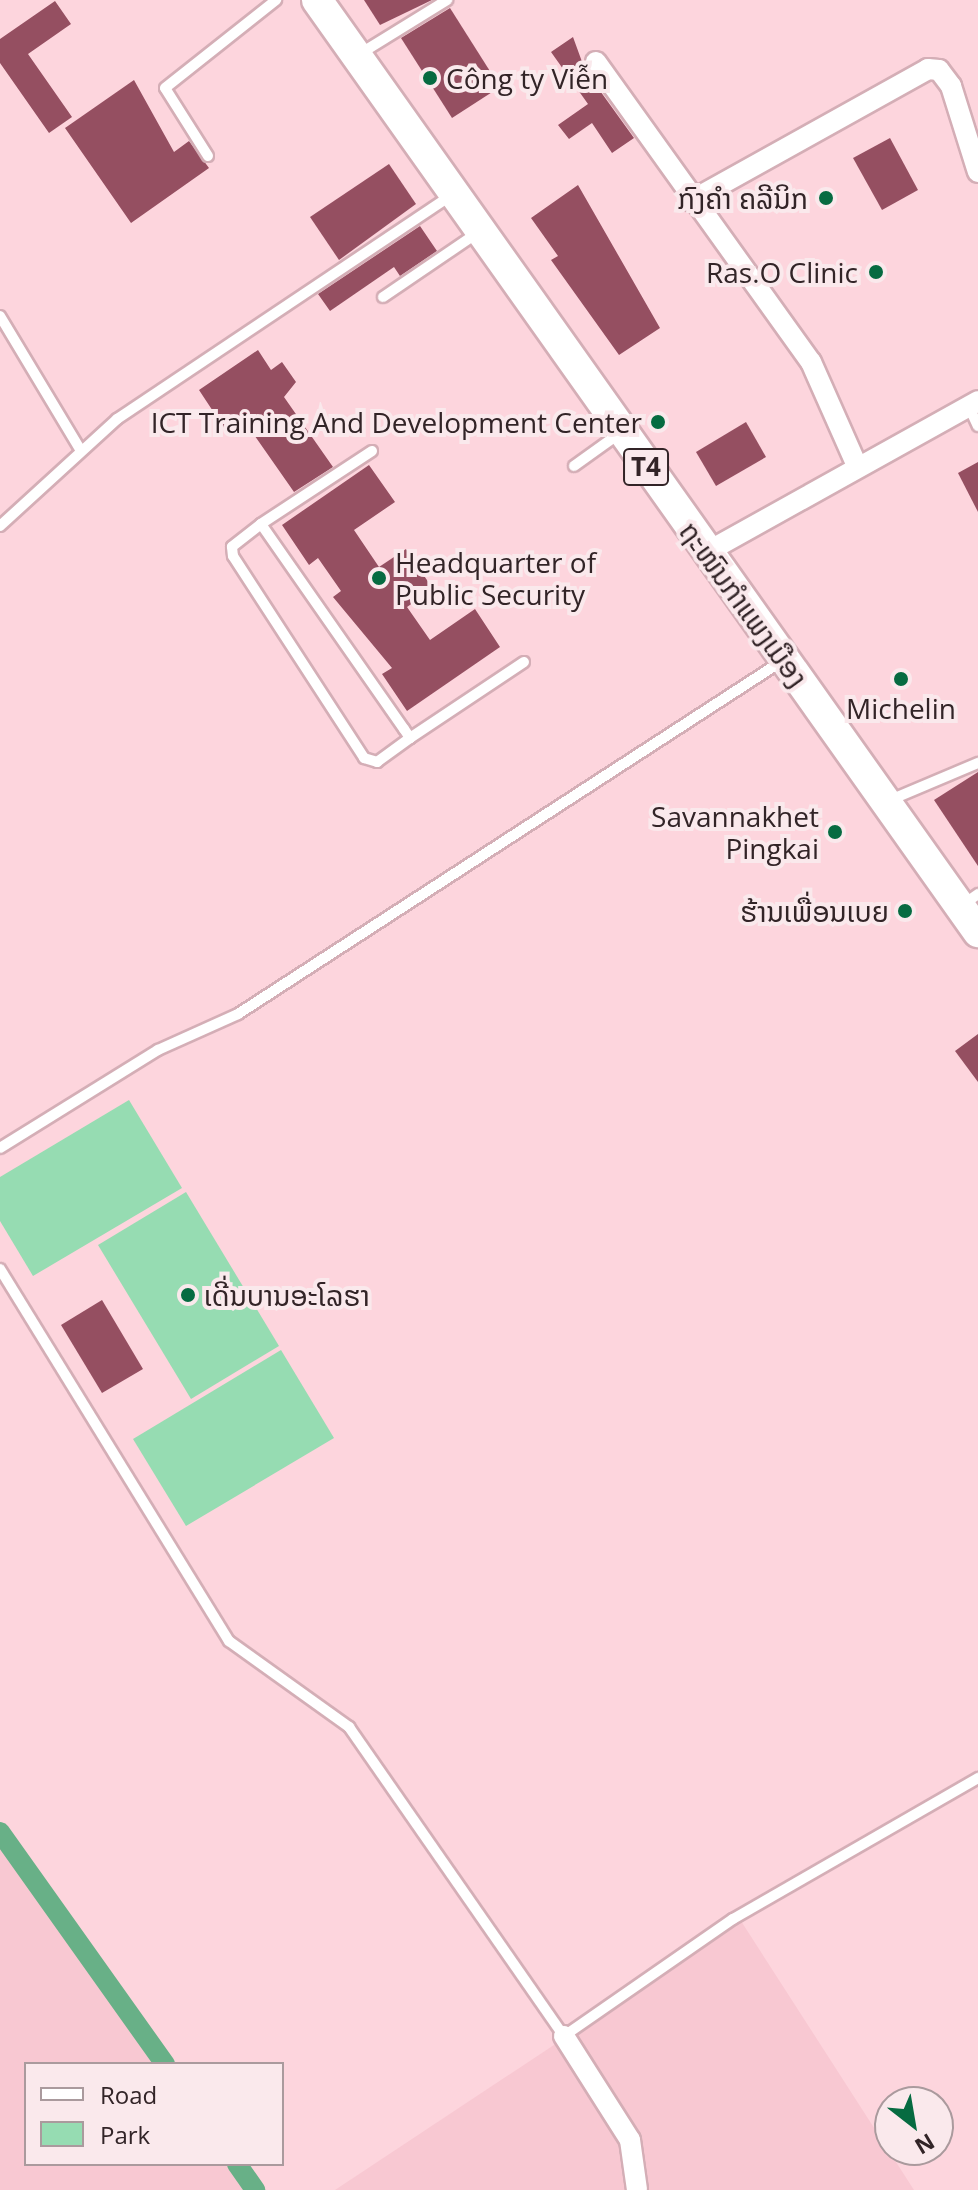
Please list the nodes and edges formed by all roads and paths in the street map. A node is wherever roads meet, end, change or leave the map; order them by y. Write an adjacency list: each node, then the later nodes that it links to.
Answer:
1 (276, 0): 6 (lane)
2 (317, 0): 4 (main road, ຖະໜົນກຳແພງເມືອງ / T4)
3 (447, 0): 4 (lane)
4 (357, 56): 8 (main road, ຖະໜົນກຳແພງເມືອງ / T4)
5 (596, 62): 9 (street)
6 (208, 156)
7 (978, 172): 9 (street)
8 (453, 194): 10 (main road, ຖະໜົນກຳແພງເມືອງ / T4); 16 (lane)
9 (691, 201): 19 (street)
10 (479, 231): 11 (lane); 15 (main road, ຖະໜົນກຳແພງເມືອງ / T4)
11 (383, 297)
12 (0, 316): 16 (lane)
13 (973, 404): 14 (lane); 19 (street)
14 (978, 426)
15 (621, 432): 18 (lane); 22 (main road, ຖະໜົນກຳແພງເມືອງ / T4)
16 (80, 449): 21 (lane)
17 (372, 451): 20 (lane)
18 (574, 466)
19 (857, 466): 22 (street)
20 (261, 524): 25 (lane); 25 (lane)
21 (0, 526)
22 (707, 552): 23 (main road, ຖະໜົນກຳແພງເມືອງ / T4)
23 (784, 660): 27 (main road, ຖະໜົນກຳແພງເມືອງ / T4); 30 (lane)
24 (524, 662): 25 (lane)
25 (410, 738)
26 (978, 763): 27 (lane)
27 (885, 802): 28 (main road, ຖະໜົນກຳແພງເມືອງ / T4)
28 (969, 900): 29 (main road, ຖະໜົນກຳແພງເມືອງ / T4)
29 (978, 932)
30 (0, 1148)
31 (0, 1269): 33 (lane)
32 (978, 1778): 33 (lane)
33 (564, 2036): 34 (street)
34 (637, 2190)

